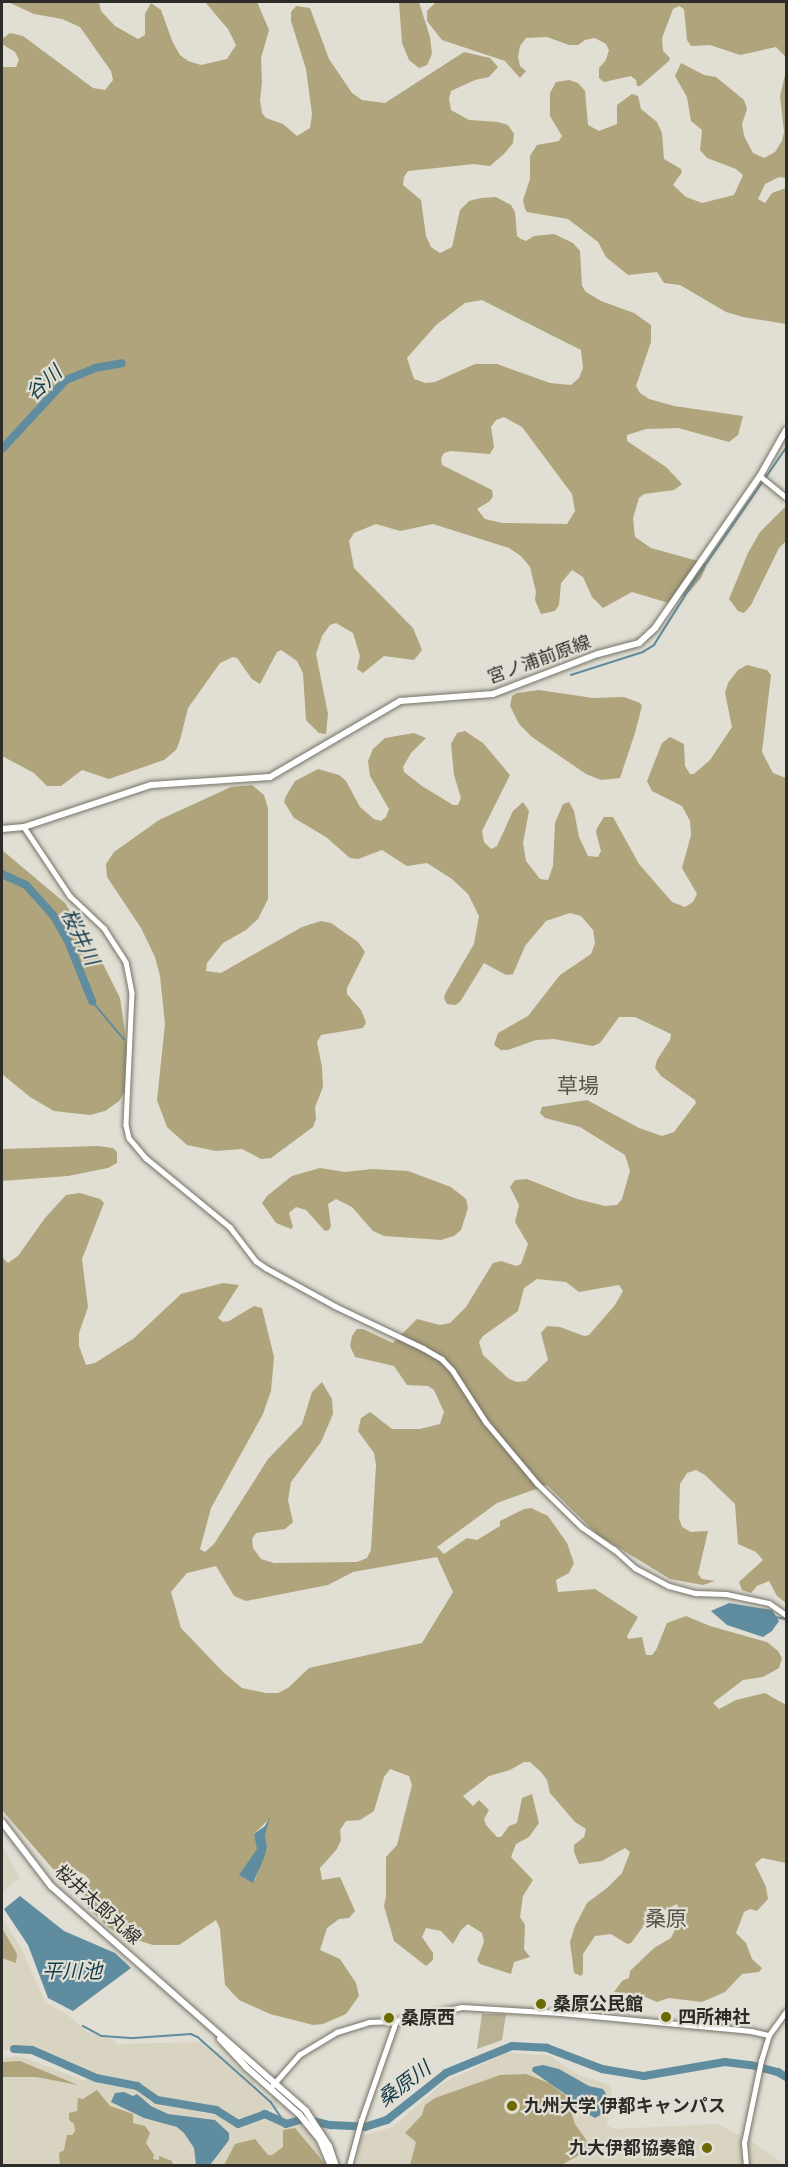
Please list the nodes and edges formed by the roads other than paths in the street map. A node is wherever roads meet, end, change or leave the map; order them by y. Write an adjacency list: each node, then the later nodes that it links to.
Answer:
1 (786, 430): 2 (main road, 宮ノ浦前原線)
2 (760, 476): 3 (street); 4 (main road, 宮ノ浦前原線)
3 (786, 497)
4 (24, 827): 5 (main road, 宮ノ浦前原線); 6 (street)
5 (2, 829)
6 (786, 1615)
7 (2, 1822): 11 (main road, 桜井太郎丸線)
8 (786, 2012): 10 (street)
9 (396, 2021): 10 (street); 11 (street); 15 (street)
10 (769, 2035): 16 (street)
11 (273, 2085): 12 (main road, 桜井太郎丸線)
12 (302, 2113): 13 (main road, 桜井太郎丸線); 14 (main road, 桜井太郎丸線)
13 (331, 2166)
14 (336, 2166)
15 (349, 2166)
16 (747, 2166)

